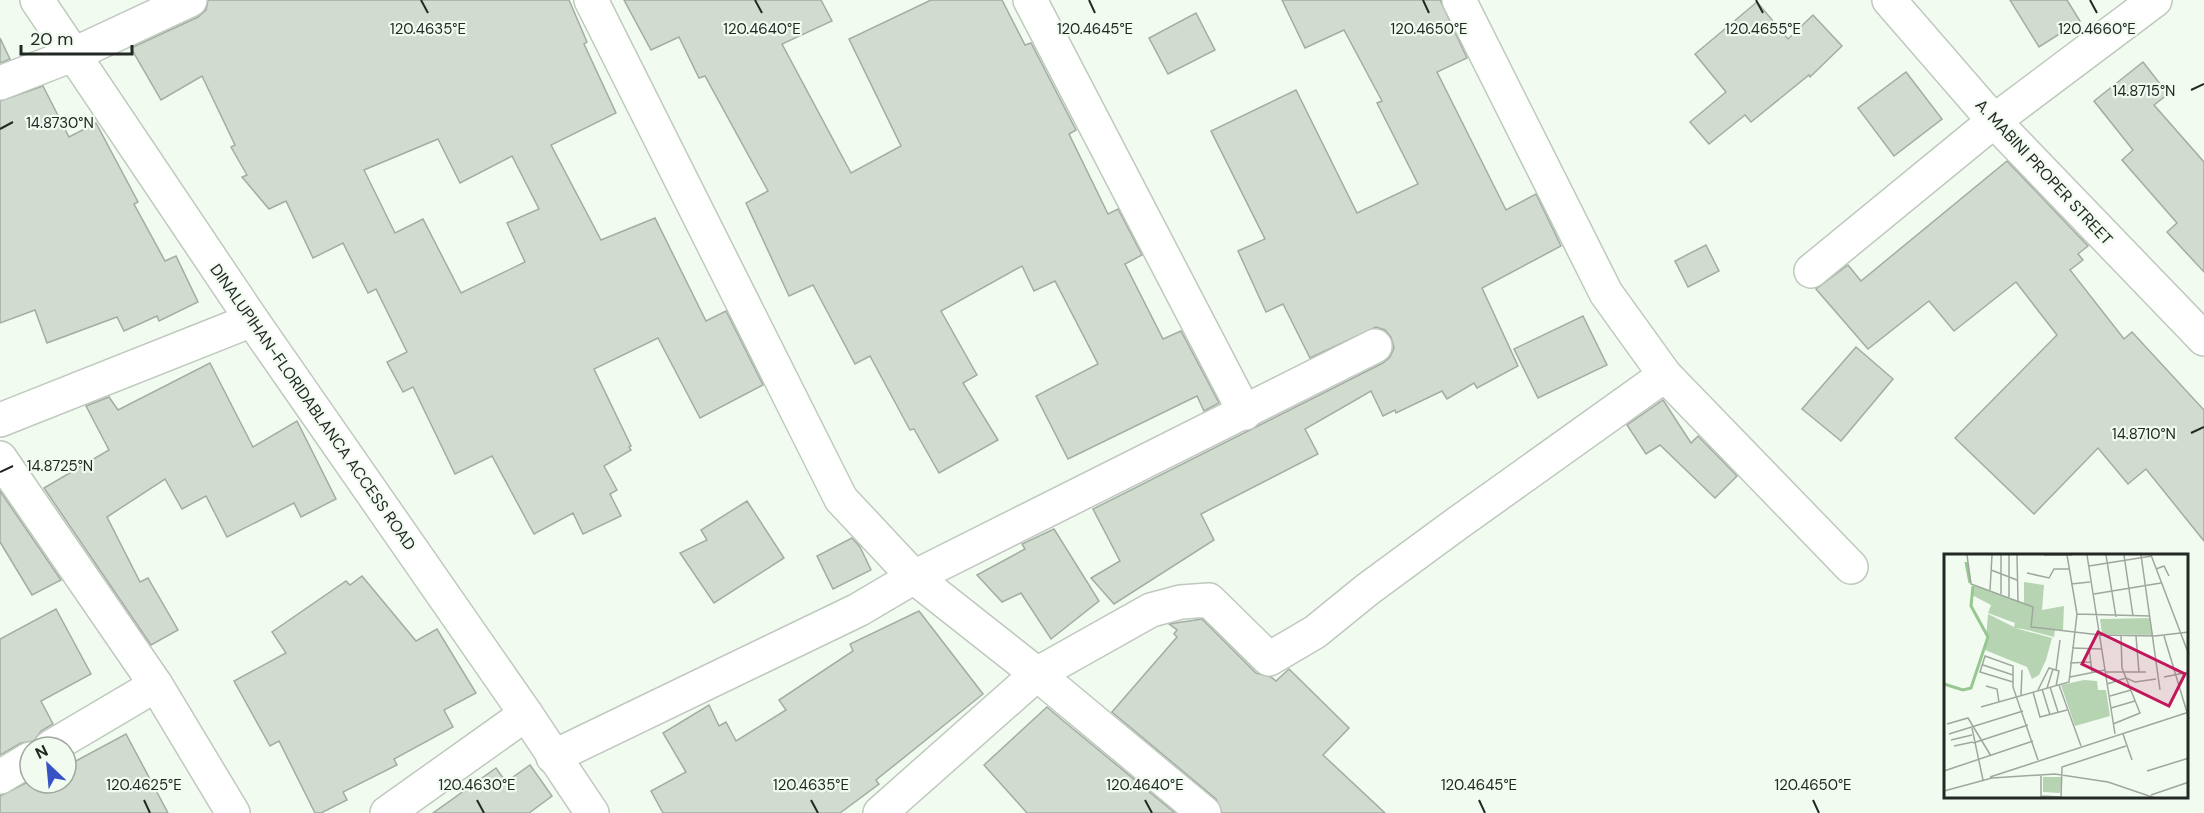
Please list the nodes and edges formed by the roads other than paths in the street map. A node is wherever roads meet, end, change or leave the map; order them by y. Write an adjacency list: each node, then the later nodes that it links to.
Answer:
1 (38, 0): 8 (street, DINALUPIHAN-FLORIDABLANCA ACCESS ROAD)
2 (189, 0): 8 (street)
3 (591, 0): 20 (street)
4 (1030, 0): 16 (street)
5 (1459, 0): 15 (street)
6 (1889, 0): 10 (street, A. MABINI PROPER STREET)
7 (2155, 0): 10 (street)
8 (72, 55): 9 (street); 12 (street, DINALUPIHAN-FLORIDABLANCA ACCESS ROAD)
9 (0, 82)
10 (1994, 121): 11 (street); 13 (street, A. MABINI PROPER STREET)
11 (1811, 271)
12 (252, 320): 17 (street); 23 (street, DINALUPIHAN-FLORIDABLANCA ACCESS ROAD)
13 (2204, 339)
14 (1375, 346): 16 (street)
15 (1665, 375): 19 (street); 21 (street)
16 (1245, 413): 20 (street)
17 (0, 420)
18 (0, 458): 22 (street)
19 (1851, 567)
20 (914, 577): 21 (street); 25 (street)
21 (1037, 674): 31 (street); 32 (street)
22 (156, 685): 24 (street); 28 (street)
23 (526, 714): 25 (street, DINALUPIHAN-FLORIDABLANCA ACCESS ROAD); 29 (street)
24 (71, 735)
25 (553, 757): 30 (street, DINALUPIHAN-FLORIDABLANCA ACCESS ROAD)
26 (18, 766): 27 (street)
27 (0, 777)
28 (233, 813)
29 (387, 813)
30 (591, 813)
31 (880, 813)
32 (1204, 813)

